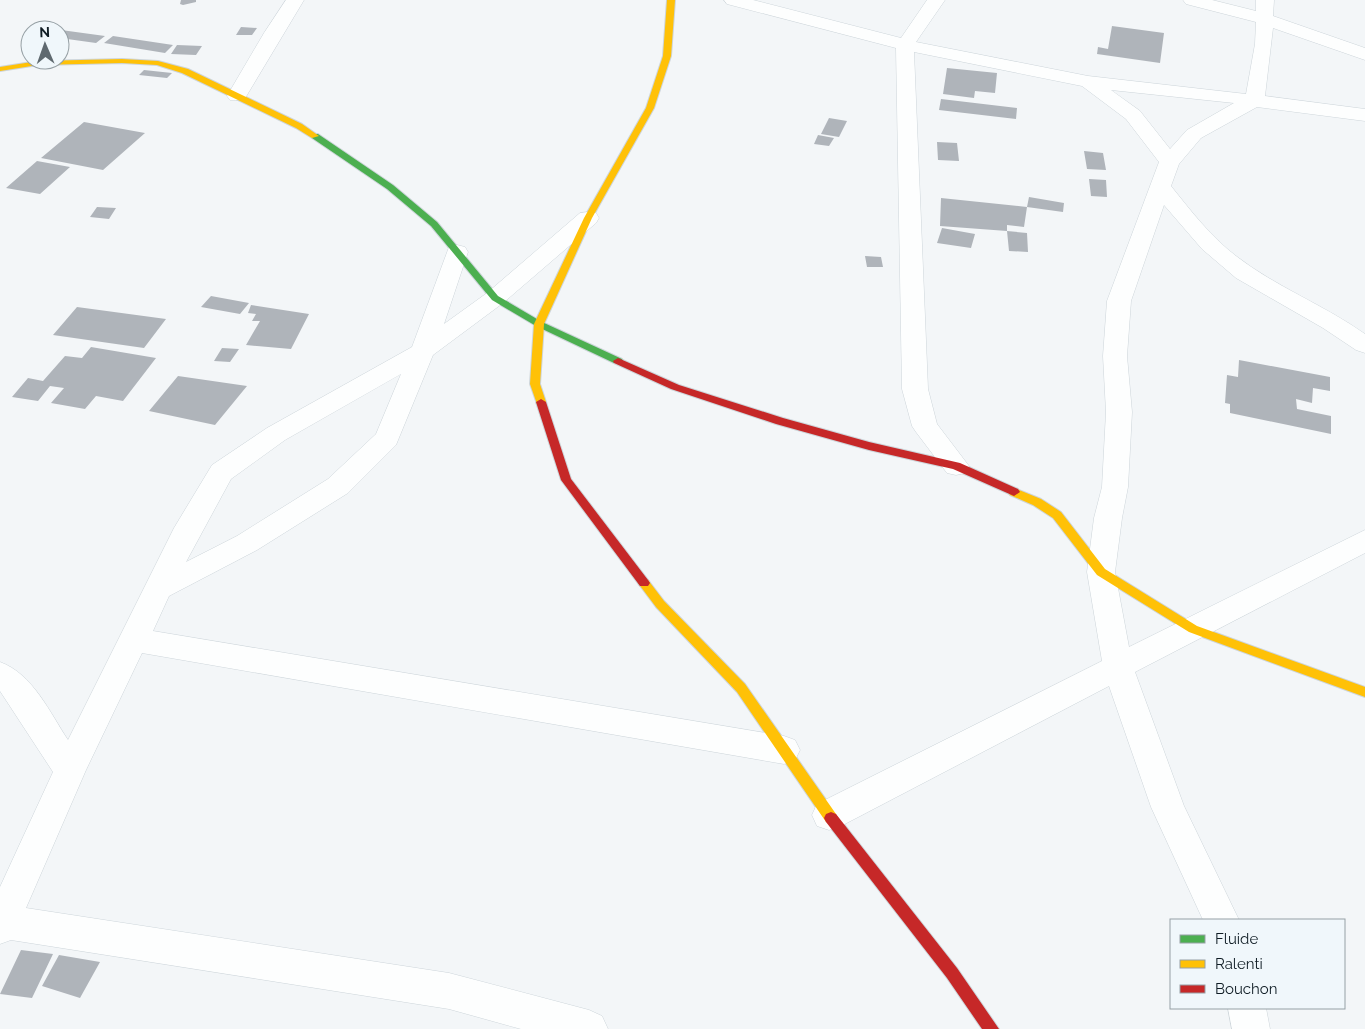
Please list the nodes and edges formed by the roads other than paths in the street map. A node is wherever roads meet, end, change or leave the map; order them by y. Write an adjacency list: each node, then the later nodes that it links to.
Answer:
1 (295, 0): 12 (street)
2 (671, 0): 17 (street)
3 (733, 0): 8 (street)
4 (936, 0): 8 (street)
5 (1192, 0): 7 (street)
6 (1265, 0): 7 (street)
7 (1265, 19): 9 (street); 13 (street)
8 (905, 45): 11 (street); 23 (street)
9 (1365, 54)
10 (0, 68): 12 (street)
11 (1088, 82): 13 (street); 15 (street)
12 (237, 96): 18 (street)
13 (1255, 100): 14 (street); 15 (street)
14 (1365, 115)
15 (1169, 162): 16 (street)
16 (1161, 188): 21 (street); 25 (street)
17 (588, 218): 19 (street); 20 (street)
18 (457, 252): 19 (street); 22 (street)
19 (495, 298): 20 (street); 22 (street)
20 (539, 324): 23 (street); 32 (street)
21 (1365, 345)
22 (423, 351): 26 (street); 26 (street)
23 (956, 466): 25 (street)
24 (1365, 540): 27 (street)
25 (1101, 572): 27 (street); 29 (street)
26 (160, 588): 28 (street)
27 (1193, 629): 29 (street); 31 (street)
28 (134, 640): 32 (street); 33 (street)
29 (1118, 667): 34 (street); 35 (street)
30 (0, 675): 33 (street)
31 (1365, 692)
32 (784, 750): 34 (street)
33 (70, 770): 36 (street)
34 (829, 815): 39 (street)
35 (1221, 919)
36 (1, 923): 38 (street)
37 (1247, 1009): 40 (street)
38 (589, 1029)
39 (991, 1029)
40 (1251, 1029)

